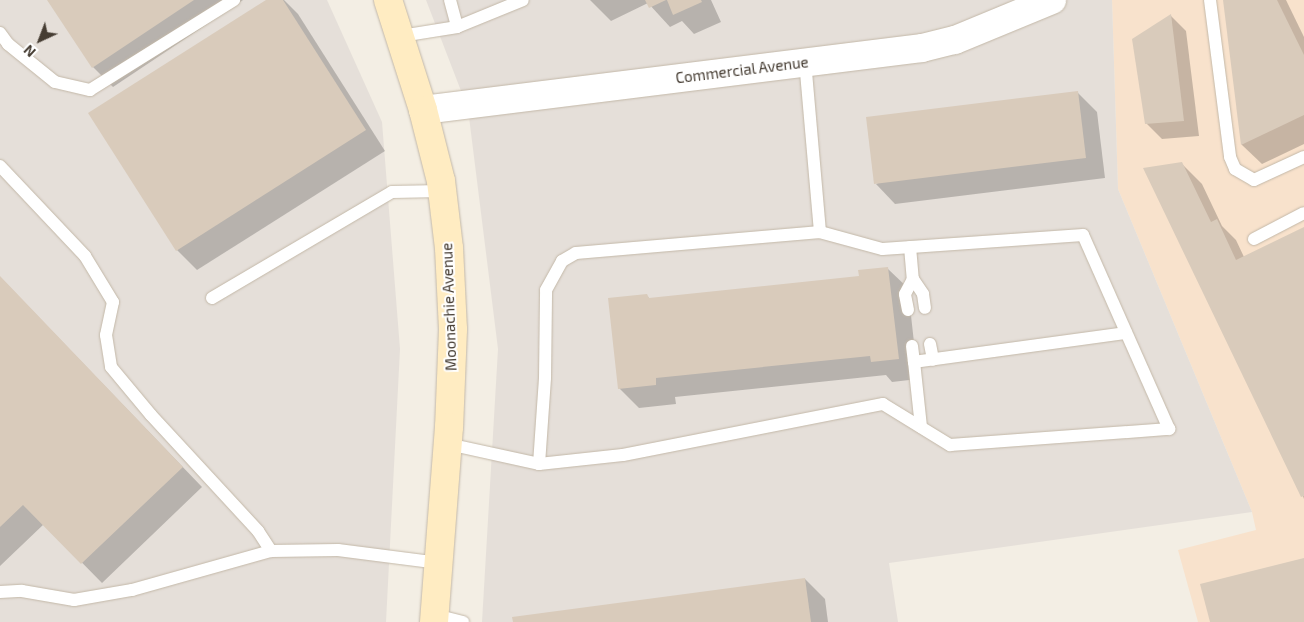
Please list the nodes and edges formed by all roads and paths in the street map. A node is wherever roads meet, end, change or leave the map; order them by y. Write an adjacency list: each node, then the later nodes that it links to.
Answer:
1 (234, 0): 8 (lane)
2 (388, 0): 9 (main road, Moonachie Avenue)
3 (450, 0): 7 (lane)
4 (523, 0): 7 (lane)
5 (1052, 0): 10 (street, Commercial Avenue)
6 (1210, 0): 12 (lane)
7 (457, 27): 9 (lane)
8 (0, 33)
9 (401, 36): 11 (main road, Moonachie Avenue)
10 (805, 62): 11 (street, Commercial Avenue); 16 (lane)
11 (423, 110): 14 (main road, Moonachie Avenue)
12 (1304, 157)
13 (0, 166): 31 (lane)
14 (442, 191): 20 (lane); 29 (main road, Moonachie Avenue)
15 (1304, 213): 17 (lane)
16 (820, 232): 18 (lane); 30 (lane)
17 (1254, 239)
18 (910, 247): 19 (lane); 23 (lane)
19 (913, 279): 21 (lane); 22 (lane)
20 (212, 298)
21 (925, 308)
22 (908, 310)
23 (1126, 333): 26 (lane); 28 (lane)
24 (930, 344): 26 (lane)
25 (912, 346): 27 (lane)
26 (933, 360): 27 (lane)
27 (914, 362): 28 (lane)
28 (921, 427): 30 (lane)
29 (448, 444): 30 (lane); 32 (main road, Moonachie Avenue)
30 (539, 464)
31 (271, 551): 32 (lane); 33 (lane)
32 (439, 563): 34 (main road, Moonachie Avenue)
33 (0, 592)
34 (435, 618): 35 (lane)
35 (464, 622)

